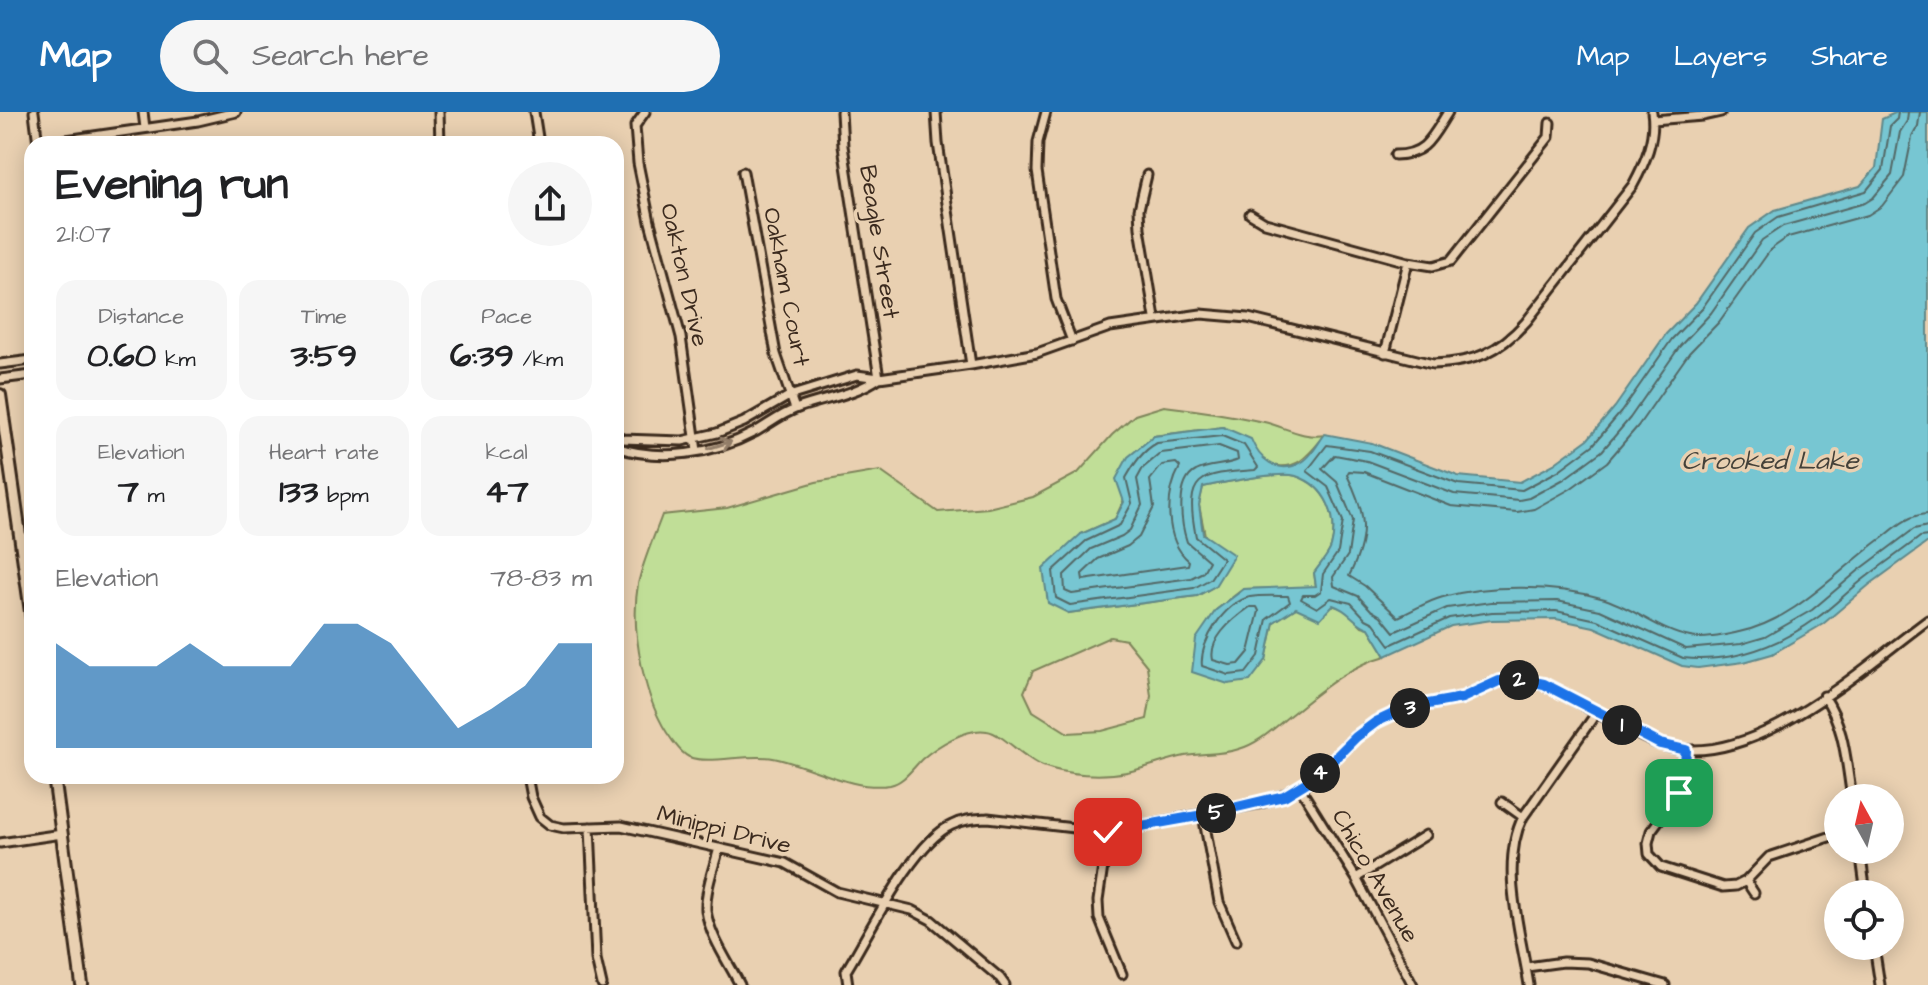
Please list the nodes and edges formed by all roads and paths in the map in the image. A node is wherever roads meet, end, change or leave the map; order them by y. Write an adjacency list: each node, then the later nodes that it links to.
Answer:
1 (34, 112): 15 (street)
2 (143, 112): 14 (street)
3 (236, 112): 14 (street)
4 (439, 112): 17 (street)
5 (534, 112): 18 (street)
6 (645, 112): 36 (street, Oakton Drive)
7 (841, 112): 31 (street, Beagle Street)
8 (936, 112): 29 (street)
9 (1046, 112): 25 (street)
10 (1448, 112): 19 (street)
11 (1721, 112): 12 (street)
12 (1653, 116): 26 (street)
13 (1550, 123): 23 (street)
14 (145, 128): 16 (street)
15 (37, 136)
16 (92, 136)
17 (440, 136)
18 (538, 136)
19 (1395, 155)
20 (743, 172): 34 (street, Oakham Court)
21 (1147, 175): 24 (street)
22 (1250, 214): 23 (street)
23 (1408, 262): 26 (street)
24 (1155, 318): 25 (street); 26 (street)
25 (1072, 341): 29 (street)
26 (1385, 353)
27 (24, 361): 28 (street)
28 (0, 364)
29 (971, 365): 31 (street)
30 (24, 376): 32 (street)
31 (879, 378): 34 (street); 35 (street)
32 (0, 379)
33 (0, 395): 40 (main road)
34 (789, 396): 35 (street, Oakham Court); 36 (street)
35 (795, 409): 39 (street, one-way to 35)
36 (694, 436): 37 (street); 39 (street, Oakton Drive)
37 (624, 437)
38 (624, 449): 39 (street)
39 (697, 451)
40 (24, 563)
41 (1928, 620): 42 (street)
42 (1824, 696): 44 (street); 47 (street)
43 (1597, 712): 44 (street); 48 (street); 51 (street)
44 (1686, 750): 60 (street)
45 (55, 784): 54 (main road)
46 (529, 784): 52 (street, Minippi Drive)
47 (1850, 784)
48 (1300, 788): 50 (street); 59 (street, Chico Avenue)
49 (1502, 802): 51 (street)
50 (1203, 815): 53 (street); 63 (street)
51 (1523, 817): 65 (street)
52 (590, 827): 58 (street, Minippi Drive); 68 (street)
53 (1108, 832): 62 (street); 66 (street)
54 (62, 834): 57 (street); 67 (main road)
55 (1426, 835): 59 (street)
56 (1824, 839): 60 (street)
57 (0, 843)
58 (719, 848): 62 (street, Minippi Drive); 69 (street)
59 (1356, 878): 72 (street, Chico Avenue)
60 (1746, 881): 61 (street)
61 (1754, 893)
62 (885, 903): 70 (street); 71 (street, Minippi Drive)
63 (1236, 941)
64 (1876, 960): 75 (street)
65 (1527, 967): 73 (street); 74 (street)
66 (1122, 974)
67 (82, 982)
68 (602, 985)
69 (740, 985)
70 (848, 985)
71 (1005, 985)
72 (1413, 985)
73 (1529, 985)
74 (1665, 985)
75 (1880, 985)

